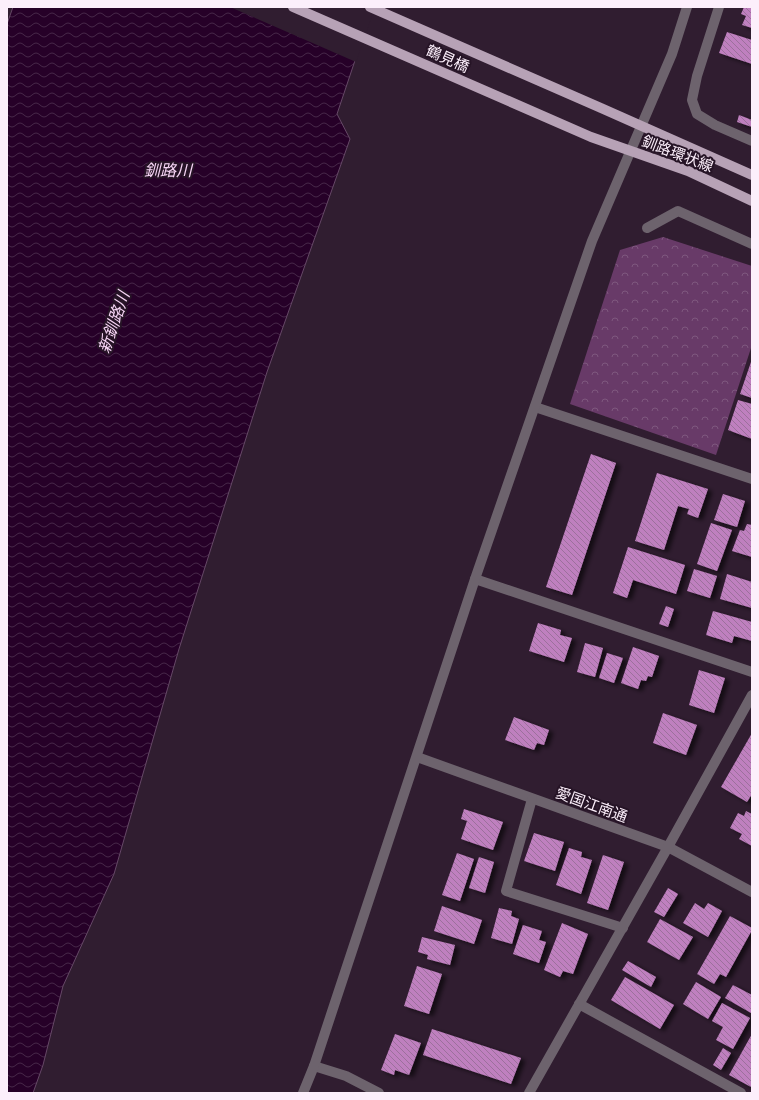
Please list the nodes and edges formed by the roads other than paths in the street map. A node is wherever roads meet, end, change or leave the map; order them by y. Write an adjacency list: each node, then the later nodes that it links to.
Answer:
1 (293, 7): 7 (main road, 鶴見橋)
2 (370, 7): 5 (main road, 鶴見橋)
3 (687, 7): 6 (street)
4 (719, 7): 8 (street)
5 (601, 108): 6 (main road, 釧路環状線)
6 (642, 126): 9 (street); 10 (main road, 釧路環状線)
7 (591, 137): 9 (main road, 釧路環状線)
8 (752, 141)
9 (631, 151): 11 (main road, 釧路環状線); 14 (street)
10 (752, 175)
11 (752, 201)
12 (648, 228): 13 (street)
13 (752, 244)
14 (535, 407): 15 (street); 16 (street)
15 (752, 479)
16 (475, 579): 17 (street); 19 (street)
17 (752, 672)
18 (752, 695): 21 (street)
19 (417, 758): 20 (street, 愛国江南通); 25 (street)
20 (532, 799): 21 (street, 愛国江南通); 23 (street)
21 (668, 847): 22 (street, 愛国江南通); 23 (street)
22 (752, 892)
23 (623, 928): 24 (street)
24 (579, 1004): 28 (street); 29 (street)
25 (314, 1066): 26 (street); 27 (street)
26 (303, 1093)
27 (379, 1093)
28 (529, 1093)
29 (741, 1093)

